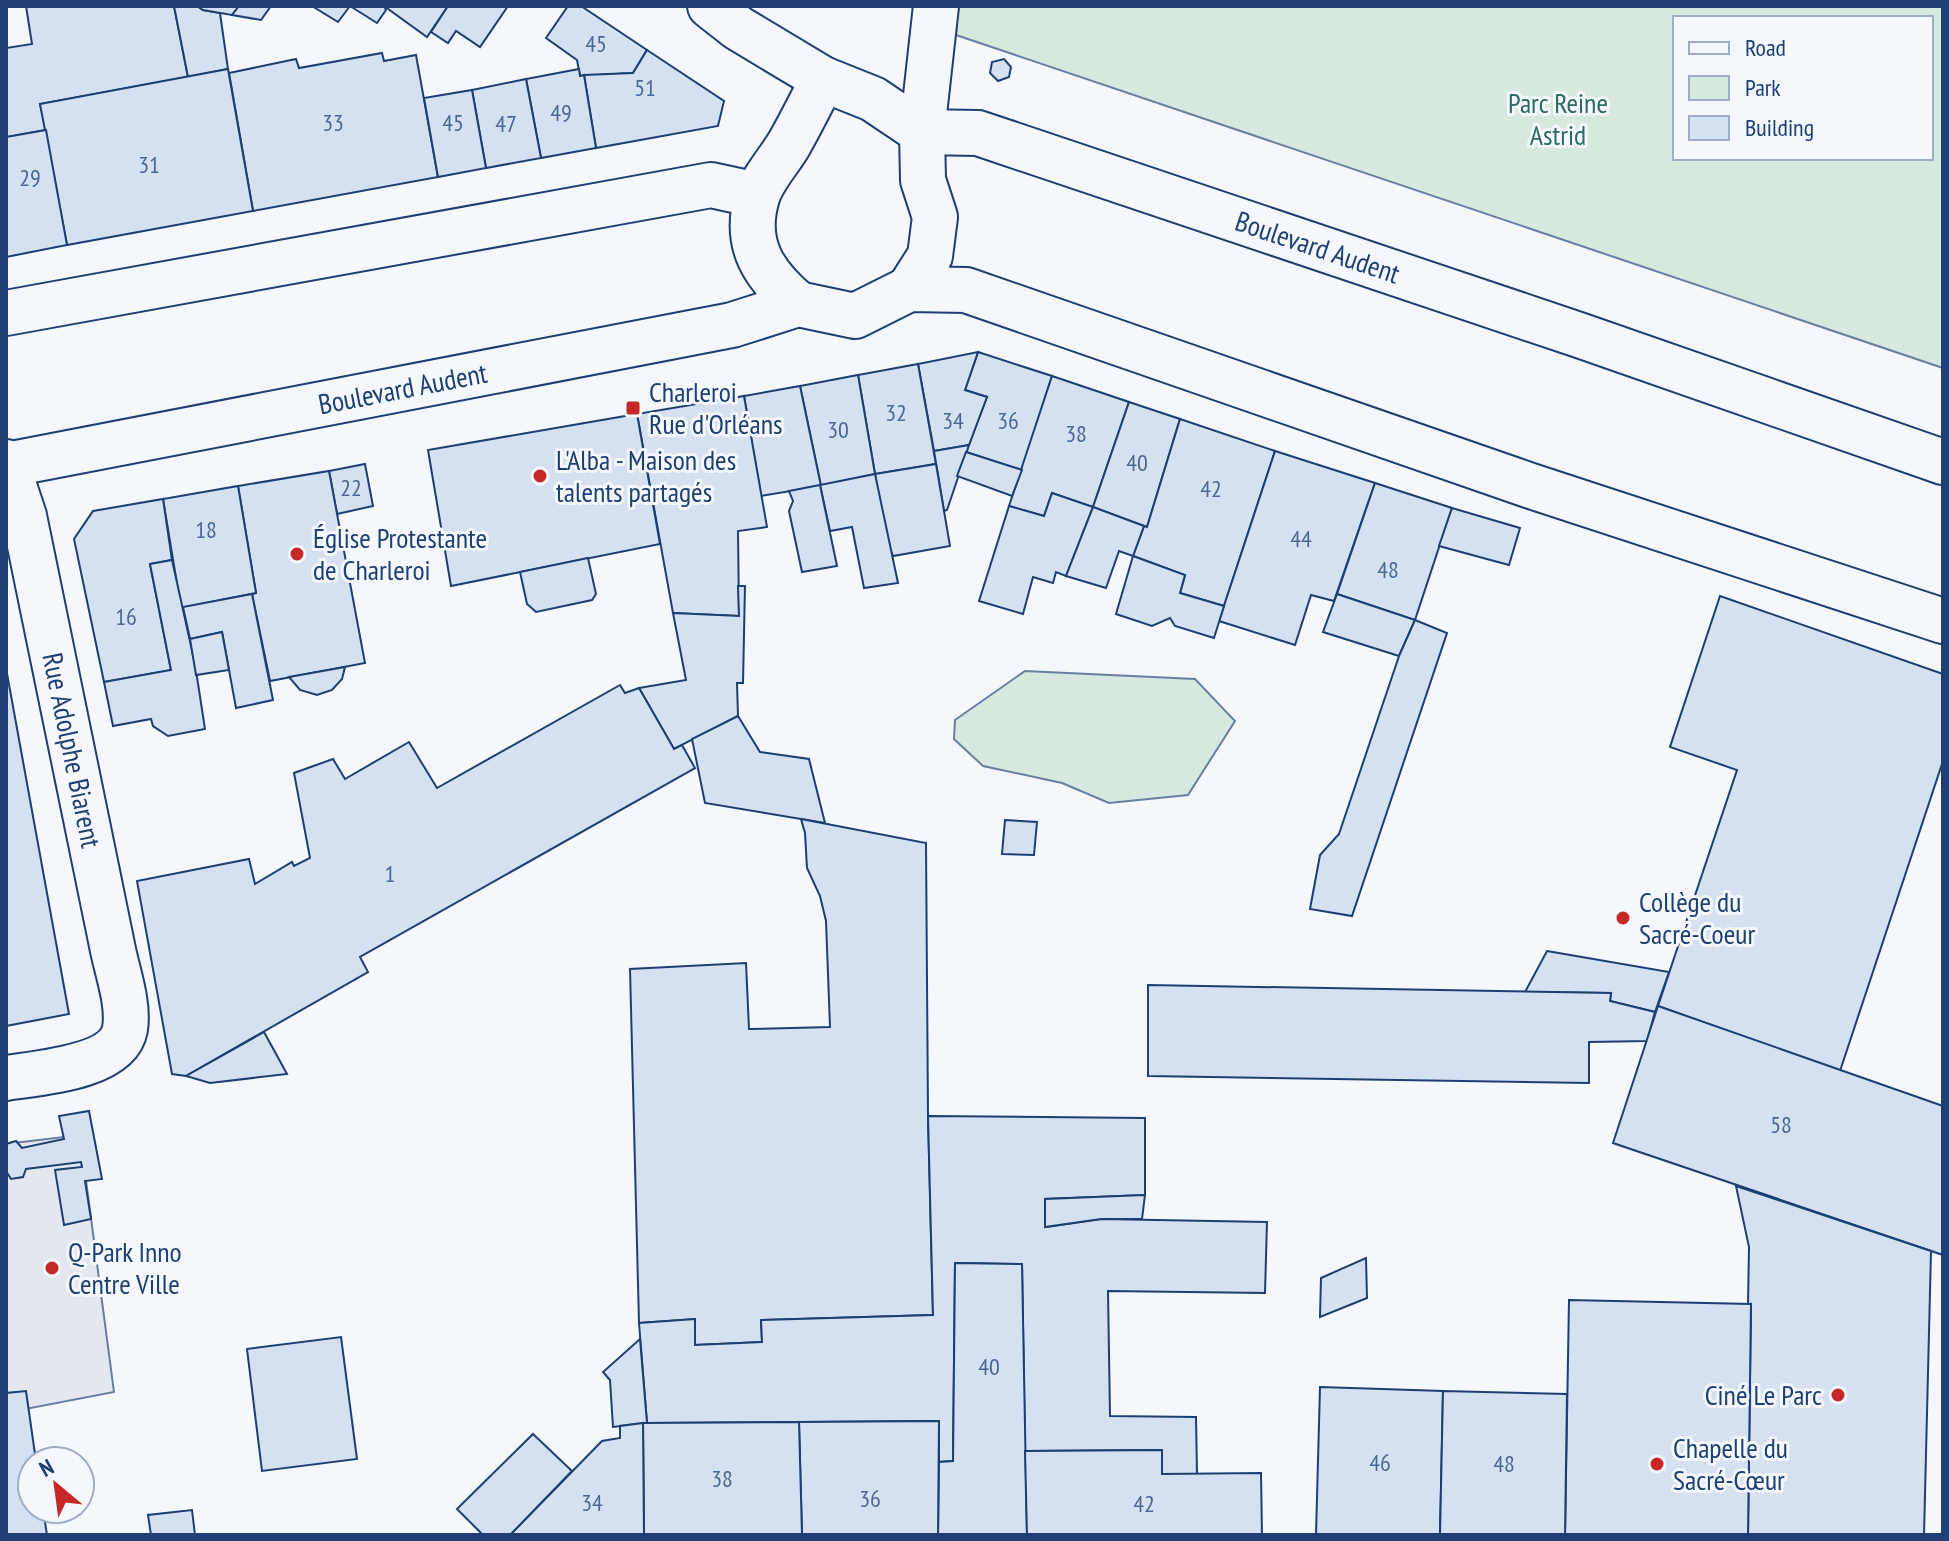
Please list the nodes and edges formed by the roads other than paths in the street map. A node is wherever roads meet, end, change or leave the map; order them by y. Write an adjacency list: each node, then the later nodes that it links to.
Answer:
1 (936, 6): 4 (street)
2 (736, 13): 3 (street)
3 (823, 79): 4 (street); 5 (street)
4 (922, 132): 6 (street); 9 (street, Boulevard Audent)
5 (757, 195): 7 (street); 8 (street)
6 (909, 289): 7 (street, Boulevard Audent); 11 (street, Boulevard Audent)
7 (798, 304): 10 (street, Boulevard Audent)
8 (6, 313)
9 (1943, 462)
10 (6, 464): 12 (street, Rue Adolphe Biarent)
11 (1943, 621)
12 (6, 1078)

